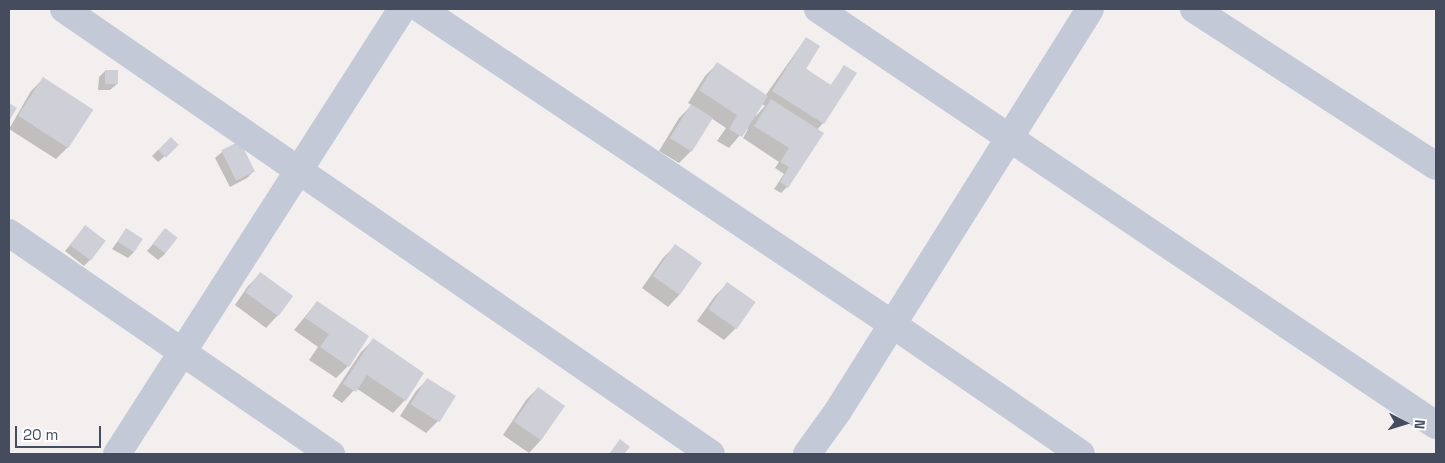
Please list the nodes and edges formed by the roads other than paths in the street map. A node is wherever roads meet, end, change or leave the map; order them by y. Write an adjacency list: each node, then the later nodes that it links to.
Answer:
1 (64, 9): 9 (street)
2 (402, 9): 9 (street)
3 (421, 9): 11 (street)
4 (818, 9): 7 (street)
5 (1090, 9): 7 (street)
6 (1194, 9): 8 (street)
7 (1009, 138): 11 (street); 13 (street)
8 (1436, 166)
9 (298, 170): 12 (street); 16 (street)
10 (9, 233): 12 (street)
11 (892, 324): 17 (street); 18 (street)
12 (182, 353): 14 (street); 15 (street)
13 (1436, 425)
14 (117, 454)
15 (331, 454)
16 (711, 454)
17 (807, 454)
18 (1081, 454)

